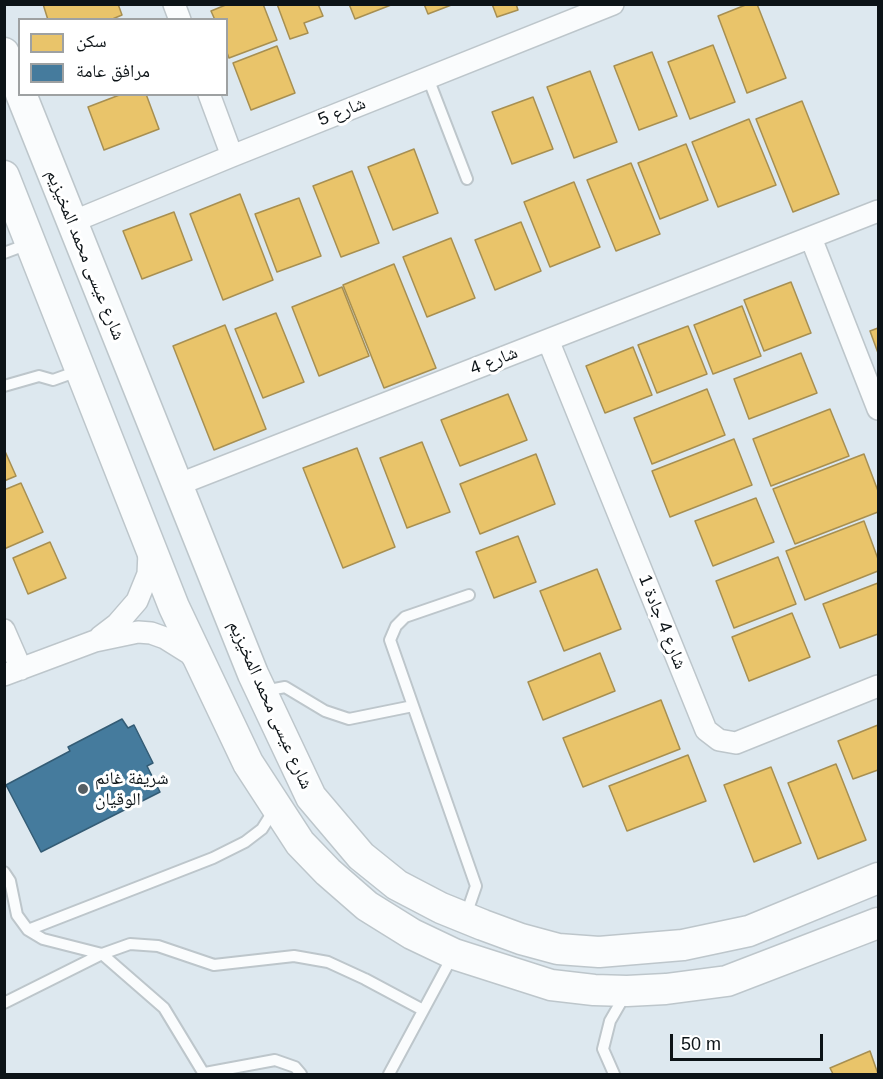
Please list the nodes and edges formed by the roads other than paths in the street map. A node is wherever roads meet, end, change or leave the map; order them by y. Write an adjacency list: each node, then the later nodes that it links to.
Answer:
1 (613, 4): 3 (street, شارع 5)
2 (4, 53): 4 (street, شارع عيسى محمد المخيزيم)
3 (428, 78): 7 (street, شارع 5); 9 (lane)
4 (18, 88)
5 (21, 96): 11 (street, شارع عيسى محمد المخيزيم)
6 (210, 96): 7 (street)
7 (232, 156): 11 (street, شارع 5)
8 (4, 176): 13 (street, شارع عيسى محمد المخيزيم)
9 (467, 178)
10 (879, 211): 12 (street, شارع 4)
11 (72, 222): 14 (street, شارع عيسى محمد المخيزيم)
12 (811, 238): 15 (street, شارع 4); 20 (street)
13 (18, 248): 16 (street, شارع عيسى محمد المخيزيم)
14 (114, 328): 16 (street); 18 (street, شارع عيسى محمد المخيزيم)
15 (548, 340): 21 (street, شارع 4); 28 (street, شارع 4 جادة 1)
16 (76, 357): 17 (lane); 19 (street, شارع عيسى محمد المخيزيم)
17 (4, 386)
18 (141, 393): 19 (street); 21 (street, شارع عيسى محمد المخيزيم)
19 (96, 408): 22 (street, شارع عيسى محمد المخيزيم)
20 (879, 409)
21 (177, 485): 29 (street, شارع عيسى محمد المخيزيم)
22 (149, 543): 25 (street); 26 (street, شارع عيسى محمد المخيزيم)
23 (469, 595): 30 (lane)
24 (4, 630): 27 (street)
25 (95, 641): 26 (street); 27 (street)
26 (200, 664): 31 (street, شارع عيسى محمد المخيزيم)
27 (13, 672)
28 (879, 686)
29 (261, 691): 30 (lane); 34 (street, شارع عيسى محمد المخيزيم)
30 (413, 706): 34 (lane)
31 (275, 807): 37 (lane); 40 (street, شارع عيسى محمد المخيزيم)
32 (4, 872): 37 (lane)
33 (879, 878): 35 (street, شارع عيسى محمد المخيزيم)
34 (465, 918): 38 (street, شارع عيسى محمد المخيزيم)
35 (774, 921): 38 (street, شارع عيسى محمد المخيزيم); 41 (street)
36 (879, 923): 41 (street, شارع عيسى محمد المخيزيم)
37 (27, 930): 39 (lane)
38 (722, 937): 42 (street)
39 (102, 954): 44 (lane); 45 (lane); 46 (lane)
40 (454, 954): 43 (street, شارع عيسى محمد المخيزيم); 45 (lane)
41 (795, 956): 42 (street, شارع عيسى محمد المخيزيم)
42 (727, 981): 43 (street, شارع عيسى محمد المخيزيم)
43 (627, 991): 49 (lane)
44 (4, 1003)
45 (423, 1010): 48 (lane)
46 (205, 1074): 47 (lane)
47 (301, 1074)
48 (389, 1074)
49 (614, 1074)

